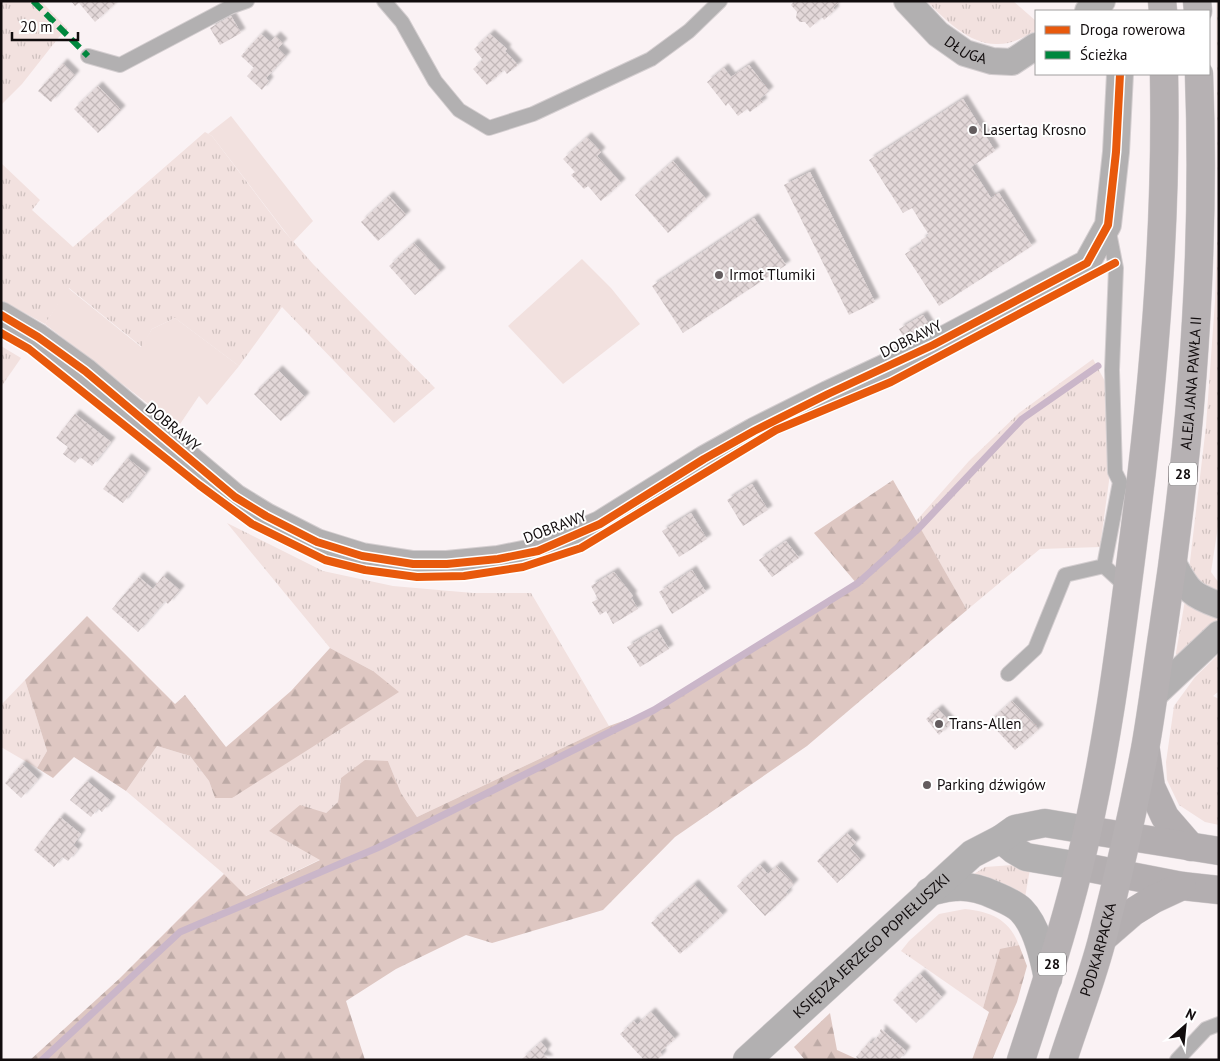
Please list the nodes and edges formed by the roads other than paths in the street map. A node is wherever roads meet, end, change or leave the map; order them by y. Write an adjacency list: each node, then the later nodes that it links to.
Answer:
1 (247, 1): 6 (lane)
2 (384, 1): 3 (lane)
3 (720, 1)
4 (907, 1): 8 (street, DŁUGA)
5 (1102, 1): 7 (street)
6 (228, 4): 9 (lane)
7 (1089, 10)
8 (1035, 47)
9 (88, 56)
10 (1120, 75): 13 (street)
11 (1164, 75): 15 (main road, 28)
12 (1200, 75): 17 (main road, ALEJA JANA PAWŁA II / 28)
13 (1108, 225): 14 (street, DOBRAWY); 16 (lane)
14 (1, 316)
15 (1145, 449): 16 (lane); 19 (main road, 28)
16 (1120, 482): 18 (lane)
17 (1173, 563): 20 (street); 23 (main road, ALEJA JANA PAWŁA II / 28)
18 (1104, 566): 19 (lane); 22 (lane)
19 (1128, 588): 25 (main road, 28)
20 (1219, 605)
21 (1219, 634): 23 (street)
22 (1008, 674)
23 (1153, 696): 24 (main road, ALEJA JANA PAWŁA II / 28)
24 (1145, 748): 26 (main road, ALEJA JANA PAWŁA II / 28); 28 (main road)
25 (1087, 830): 26 (main road, KSIĘDZA JERZEGO POPIEŁUSZKI); 27 (street, KSIĘDZA JERZEGO POPIEŁUSZKI); 30 (main road, 28)
26 (1127, 836): 28 (main road, KSIĘDZA JERZEGO POPIEŁUSZKI); 31 (main road, PODKARPACKA / 28)
27 (1002, 839): 30 (street); 34 (street, KSIĘDZA JERZEGO POPIEŁUSZKI)
28 (1191, 847): 29 (main road, KSIĘDZA JERZEGO POPIEŁUSZKI)
29 (1219, 851)
30 (1079, 866): 31 (main road); 36 (main road, 28)
31 (1118, 874): 32 (main road); 35 (main road, PODKARPACKA / 28)
32 (1182, 886): 33 (main road); 35 (main road)
33 (1219, 890)
34 (930, 892): 36 (street); 38 (street, KSIĘDZA JERZEGO POPIEŁUSZKI)
35 (1103, 938): 40 (main road, PODKARPACKA / 28)
36 (1048, 979): 39 (main road, 28)
37 (1219, 1024): 41 (lane)
38 (747, 1060)
39 (1021, 1060)
40 (1063, 1060)
41 (1177, 1060)

